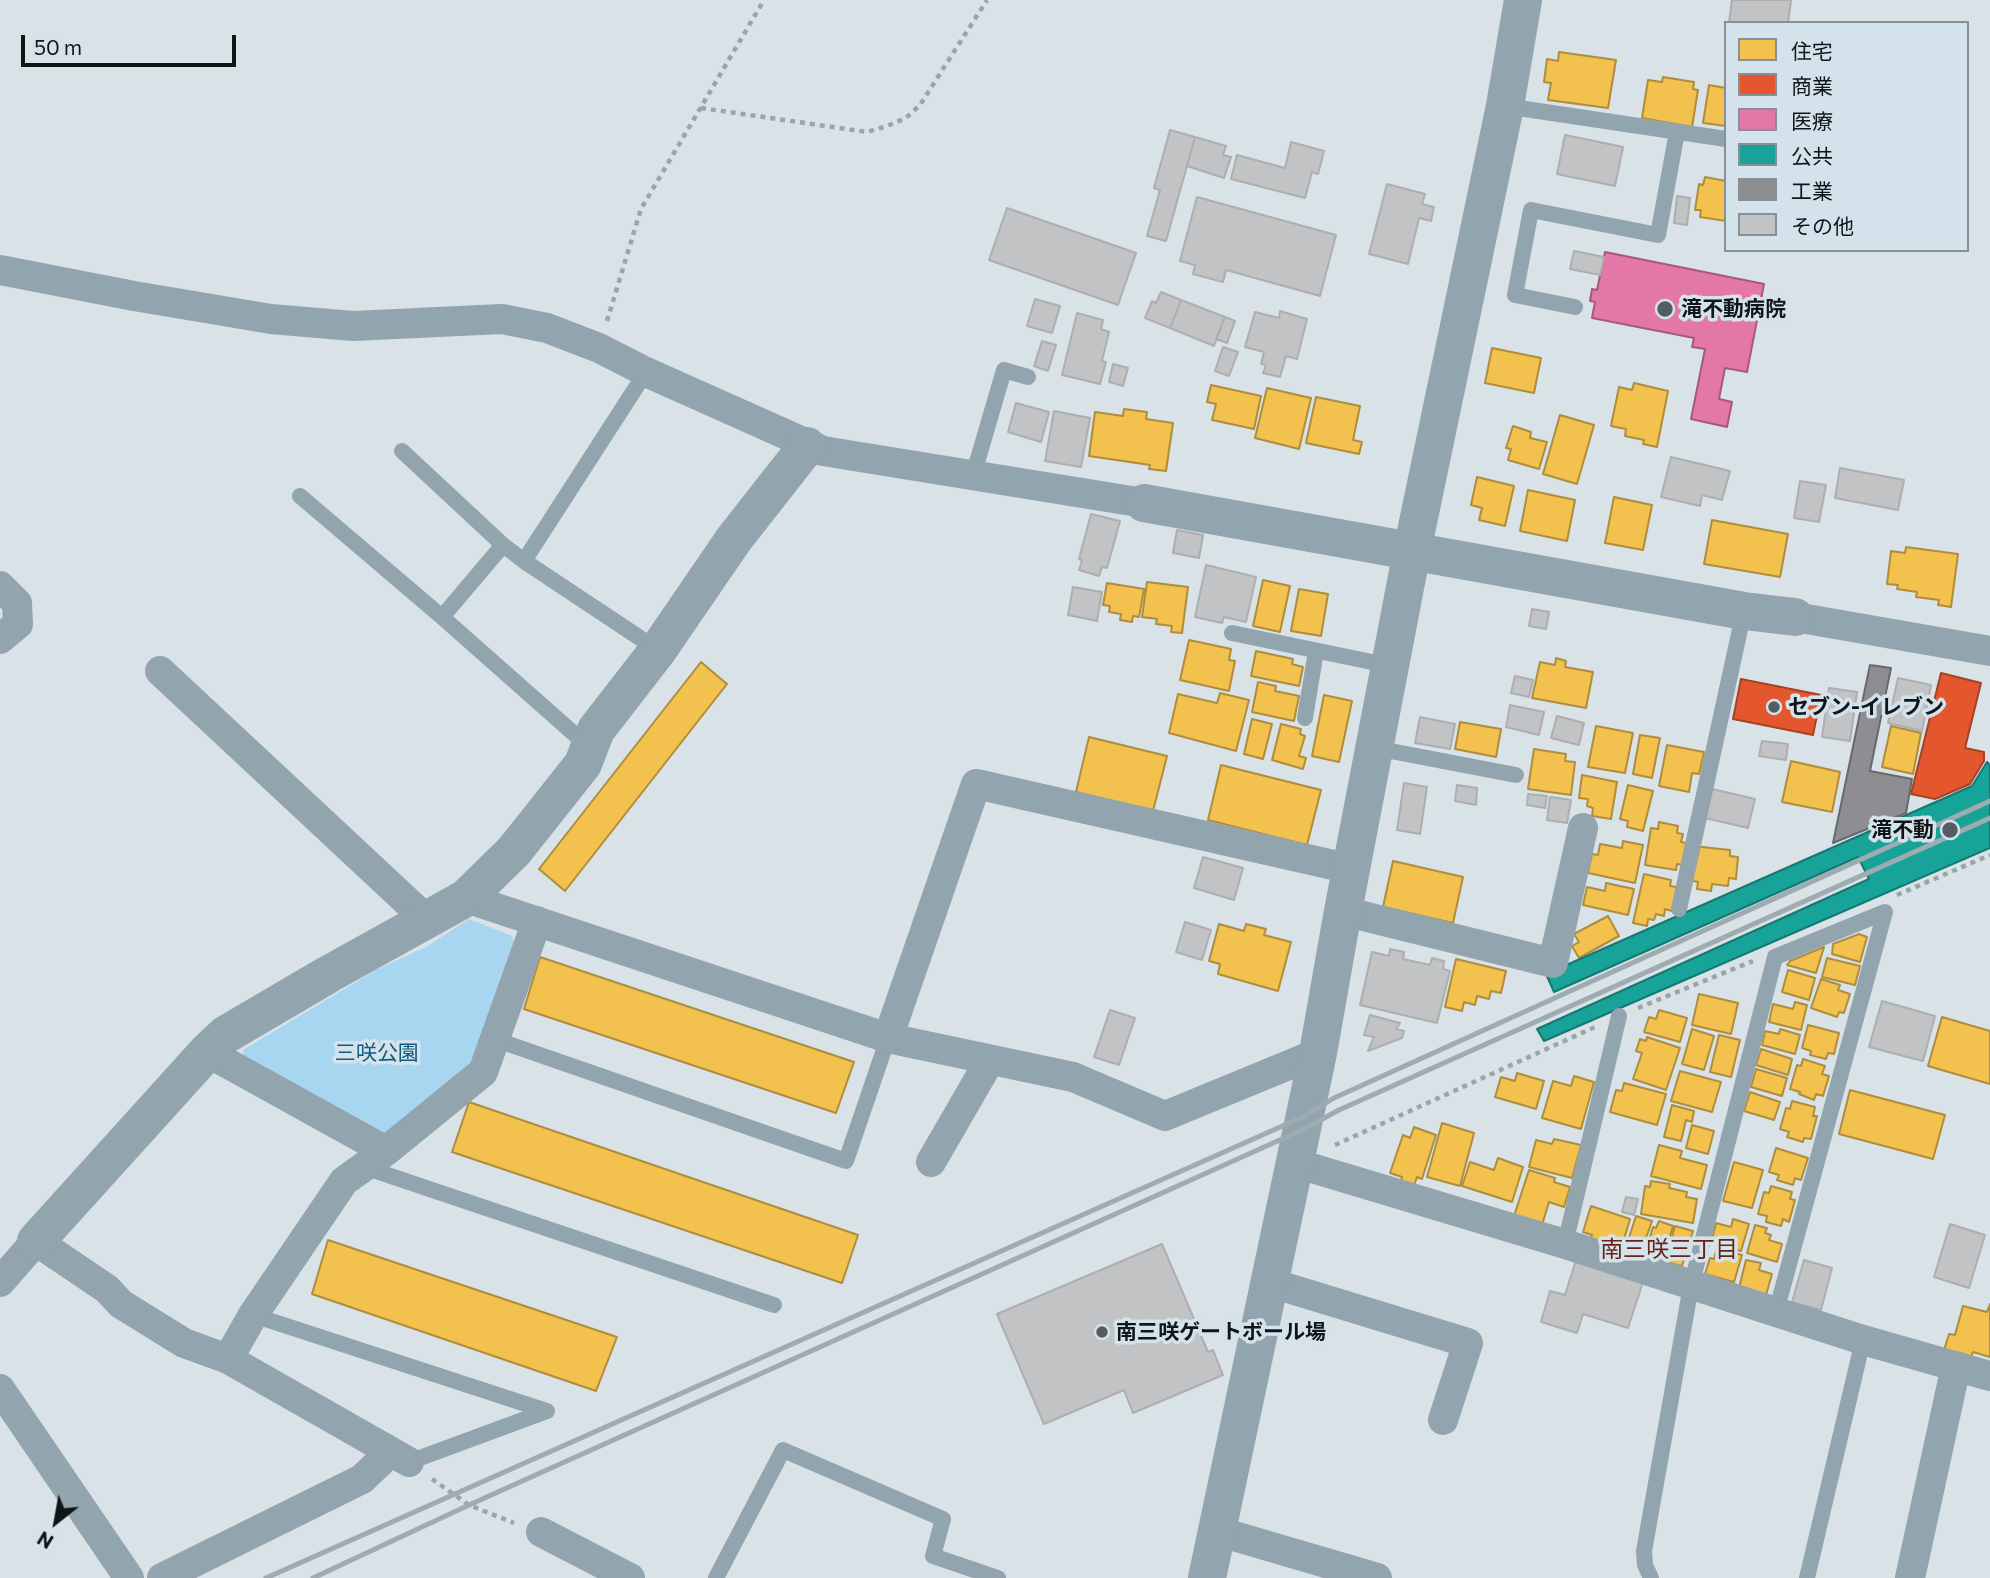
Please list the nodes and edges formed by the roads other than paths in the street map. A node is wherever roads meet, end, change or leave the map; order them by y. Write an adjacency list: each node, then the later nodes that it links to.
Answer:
1 (1523, 0): 2 (street)
2 (1505, 106): 3 (lane); 15 (street)
3 (1677, 132): 4 (lane); 6 (lane)
4 (1724, 139)
5 (0, 270): 7 (street)
6 (1575, 307)
7 (646, 372): 9 (street); 16 (lane)
8 (1028, 377): 11 (lane)
9 (807, 446): 11 (street); 23 (street)
10 (402, 451): 14 (lane)
11 (973, 476): 13 (street)
12 (300, 496): 19 (lane)
13 (1144, 503): 15 (street)
14 (503, 545): 16 (lane); 19 (lane)
15 (1412, 551): 18 (street); 26 (street)
16 (524, 561): 23 (lane)
17 (0, 586): 22 (street)
18 (1744, 611): 20 (street); 35 (lane)
19 (442, 617): 29 (lane)
20 (1796, 617): 25 (street)
21 (1232, 634): 24 (lane)
22 (0, 639)
23 (659, 650): 29 (street)
24 (1316, 651): 26 (lane); 28 (lane)
25 (1990, 651)
26 (1391, 666): 30 (street)
27 (160, 671): 37 (street)
28 (1305, 718)
29 (589, 747): 34 (street)
30 (1375, 748): 31 (lane); 33 (street)
31 (1516, 775)
32 (1583, 828): 36 (street)
33 (1351, 869): 36 (street); 40 (street)
34 (466, 898): 37 (street); 38 (street)
35 (1679, 909)
36 (1343, 911): 43 (street)
37 (427, 920): 42 (street)
38 (537, 921): 40 (street); 41 (street)
39 (1619, 1016): 49 (lane)
40 (888, 1038): 41 (lane); 44 (street)
41 (494, 1040): 45 (street)
42 (207, 1052): 45 (street); 48 (street)
43 (1318, 1053): 44 (street); 47 (street)
44 (990, 1060): 46 (street)
45 (375, 1159): 53 (lane); 55 (street)
46 (931, 1162)
47 (1295, 1163): 49 (street); 51 (street)
48 (36, 1241): 50 (street); 57 (street)
49 (1565, 1244): 52 (street)
50 (0, 1282)
51 (1268, 1282): 61 (street); 63 (street)
52 (1691, 1286): 54 (street); 54 (lane); 72 (lane)
53 (774, 1305)
54 (1776, 1312): 56 (street)
55 (253, 1315): 57 (street); 62 (lane)
56 (1863, 1340): 58 (street); 73 (lane)
57 (228, 1359): 62 (street)
58 (1956, 1366): 59 (street); 74 (street)
59 (1990, 1376)
60 (0, 1389): 66 (street)
61 (1443, 1420)
62 (397, 1455): 67 (street)
63 (1217, 1531): 65 (street); 71 (street)
64 (541, 1532): 68 (street)
65 (1368, 1577)
66 (129, 1578)
67 (162, 1578)
68 (630, 1578)
69 (716, 1578): 70 (lane)
70 (998, 1578)
71 (1207, 1578)
72 (1651, 1578)
73 (1807, 1578)
74 (1910, 1578)

